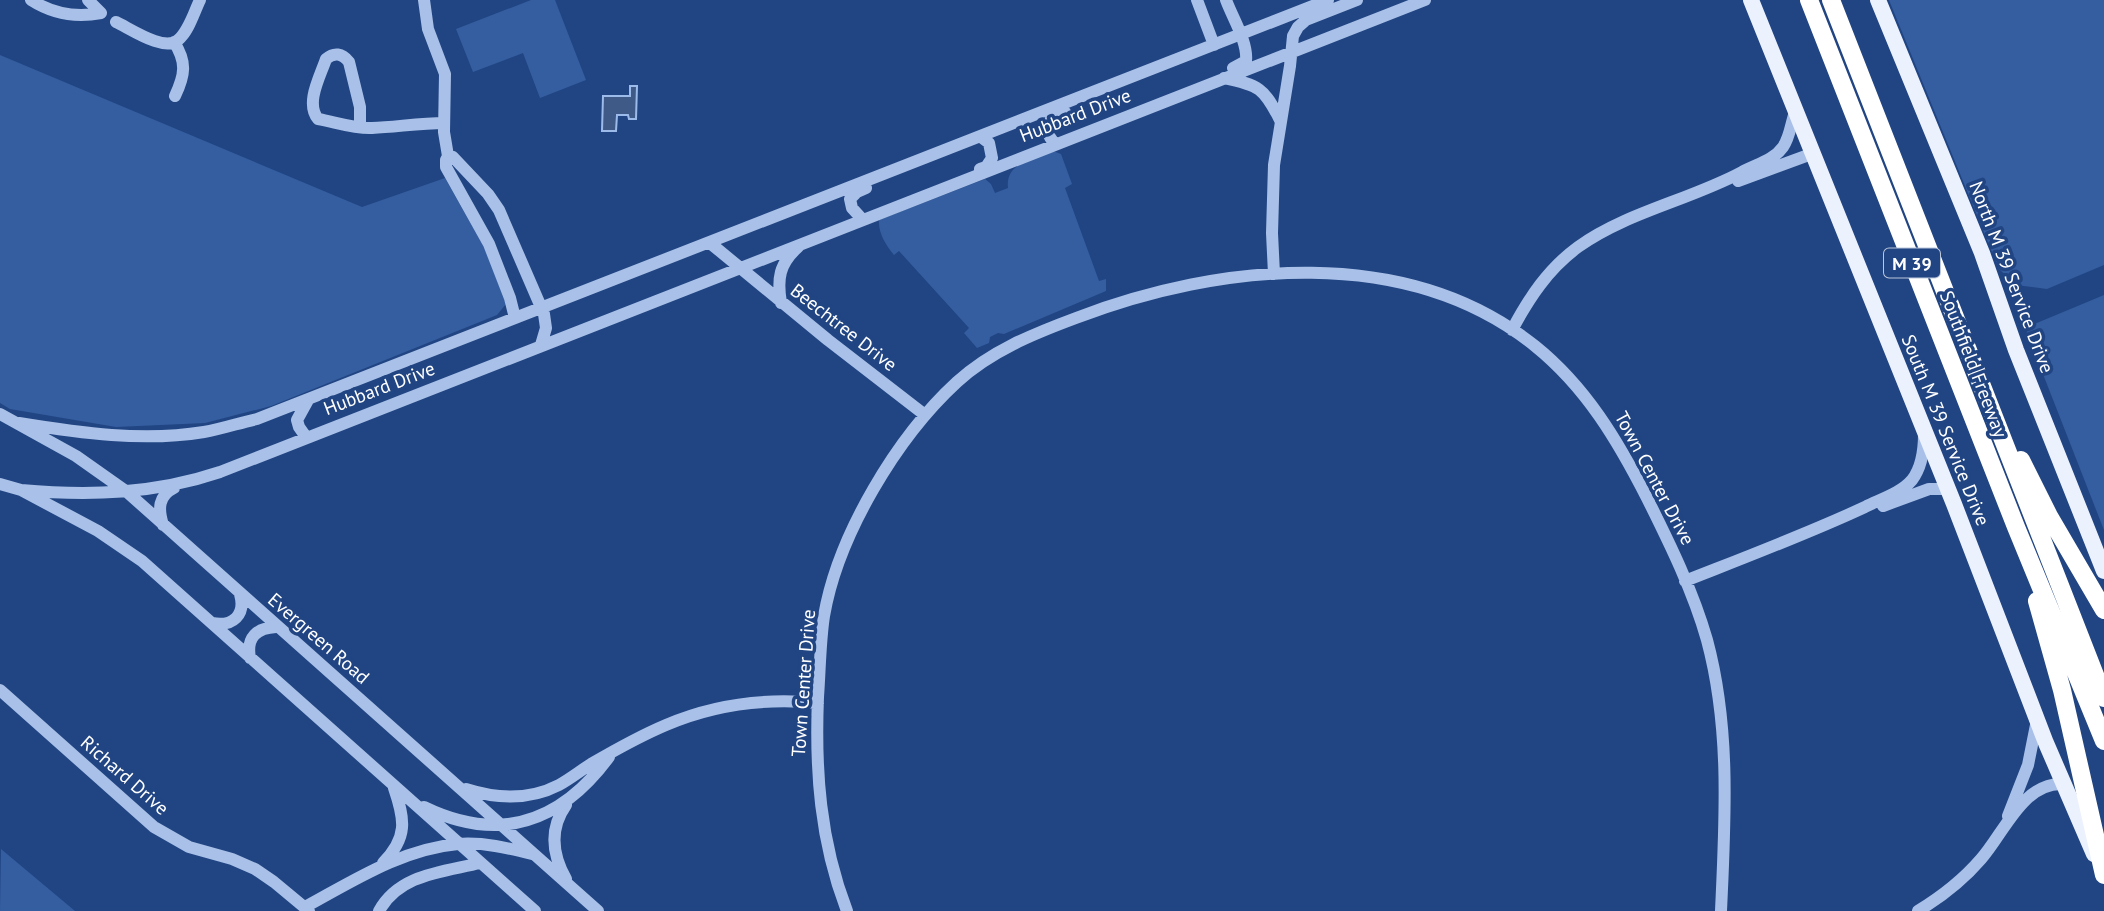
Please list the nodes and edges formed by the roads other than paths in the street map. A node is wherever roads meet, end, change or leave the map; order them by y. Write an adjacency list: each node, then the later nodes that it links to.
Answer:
1 (31, 0): 2 (street)
2 (88, 0)
3 (200, 0): 16 (street)
4 (424, 0): 25 (street)
5 (1197, 0): 17 (street)
6 (1226, 0): 15 (street)
7 (1328, 0): 15 (street, Hubbard Drive)
8 (1357, 0): 18 (street)
9 (1425, 0): 18 (street, Hubbard Drive)
10 (1751, 0): 22 (main road, South M 39 Service Drive)
11 (1809, 0): 62 (highway, Southfield Freeway / M 39)
12 (1831, 0): 48 (highway, Southfield Freeway / M 39)
13 (1878, 0): 63 (main road, North M 39 Service Drive)
14 (116, 22): 16 (street)
15 (1239, 35): 17 (street, Hubbard Drive); 23 (street)
16 (174, 42): 21 (street)
17 (1214, 45): 19 (street, Hubbard Drive)
18 (1292, 52): 20 (street, Hubbard Drive); 24 (street)
19 (1143, 74): 27 (street, Hubbard Drive); 28 (street)
20 (1223, 78): 23 (street, Hubbard Drive); 24 (street)
21 (175, 96)
22 (1795, 112): 29 (main road, South M 39 Service Drive); 32 (street)
23 (1133, 113): 28 (street, Hubbard Drive)
24 (1280, 120): 42 (street)
25 (444, 123): 26 (street); 30 (street)
26 (360, 127): 26 (street)
27 (981, 137): 31 (street, Hubbard Drive); 33 (street)
28 (1055, 144): 33 (street, Hubbard Drive)
29 (1814, 153): 32 (street); 53 (main road, South M 39 Service Drive)
30 (448, 156): 34 (street); 35 (street)
31 (929, 158): 37 (street); 40 (street, Hubbard Drive)
32 (1724, 183): 46 (street)
33 (936, 191): 37 (street, Hubbard Drive)
34 (488, 194): 35 (street); 36 (street)
35 (470, 207): 38 (street)
36 (499, 210): 38 (street); 44 (street)
37 (862, 219): 39 (street, Hubbard Drive)
38 (478, 221): 45 (street)
39 (804, 242): 41 (street, Hubbard Drive); 43 (street)
40 (710, 243): 41 (street); 44 (street, Hubbard Drive)
41 (740, 267): 43 (street, Beechtree Drive); 47 (street, Hubbard Drive)
42 (1275, 274): 46 (street, Town Center Drive); 51 (street, Town Center Drive)
43 (782, 303): 51 (street, Beechtree Drive)
44 (541, 308): 45 (street, Hubbard Drive); 47 (street)
45 (515, 318): 49 (street, Hubbard Drive)
46 (1512, 330): 64 (street, Town Center Drive)
47 (541, 345): 54 (street, Hubbard Drive)
48 (1970, 353): 66 (highway); 71 (highway, Southfield Freeway / M 39)
49 (308, 399): 52 (street, Hubbard Drive); 54 (street)
50 (0, 414): 52 (street, Evergreen Road)
51 (925, 415): 72 (street, Town Center Drive)
52 (19, 423): 59 (street, Evergreen Road)
53 (1924, 430): 58 (main road, South M 39 Service Drive); 60 (street)
54 (306, 437): 55 (street, Hubbard Drive)
55 (182, 484): 59 (street, Hubbard Drive); 61 (street)
56 (1, 486): 57 (street)
57 (21, 489): 59 (street, Hubbard Drive); 67 (street)
58 (1948, 489): 60 (street); 73 (main road, South M 39 Service Drive)
59 (127, 492): 61 (street, Evergreen Road)
60 (1833, 522): 64 (street)
61 (164, 525): 65 (street, Evergreen Road)
62 (2015, 527): 74 (highway, Southfield Freeway / M 39); 87 (highway)
63 (2104, 570)
64 (1685, 581): 94 (street, Town Center Drive)
65 (240, 594): 67 (street); 68 (street, Evergreen Road)
66 (2104, 610)
67 (212, 623): 69 (street)
68 (276, 627): 69 (street); 78 (street, Evergreen Road)
69 (250, 658): 76 (street)
70 (0, 690): 89 (street, Richard Drive)
71 (2104, 698)
72 (818, 703): 75 (street); 93 (street, Town Center Drive)
73 (2037, 720): 77 (main road, South M 39 Service Drive); 82 (street)
74 (2104, 741)
75 (614, 751): 78 (street); 79 (street)
76 (392, 784): 80 (street); 86 (street)
77 (2063, 784): 82 (street); 87 (main road, South M 39 Service Drive)
78 (461, 788): 81 (street, Evergreen Road)
79 (570, 800): 81 (street); 88 (street)
80 (412, 802): 81 (street); 83 (street)
81 (502, 825): 84 (street, Evergreen Road)
82 (2003, 829): 95 (street)
83 (459, 844): 84 (street); 85 (street); 86 (street)
84 (536, 855): 88 (street, Evergreen Road)
85 (480, 863): 90 (street); 91 (street)
86 (382, 865): 89 (street)
87 (2104, 875)
88 (570, 886): 92 (street, Evergreen Road)
89 (307, 909)
90 (379, 911)
91 (535, 911)
92 (598, 911)
93 (847, 911)
94 (1721, 911)
95 (1918, 911)

